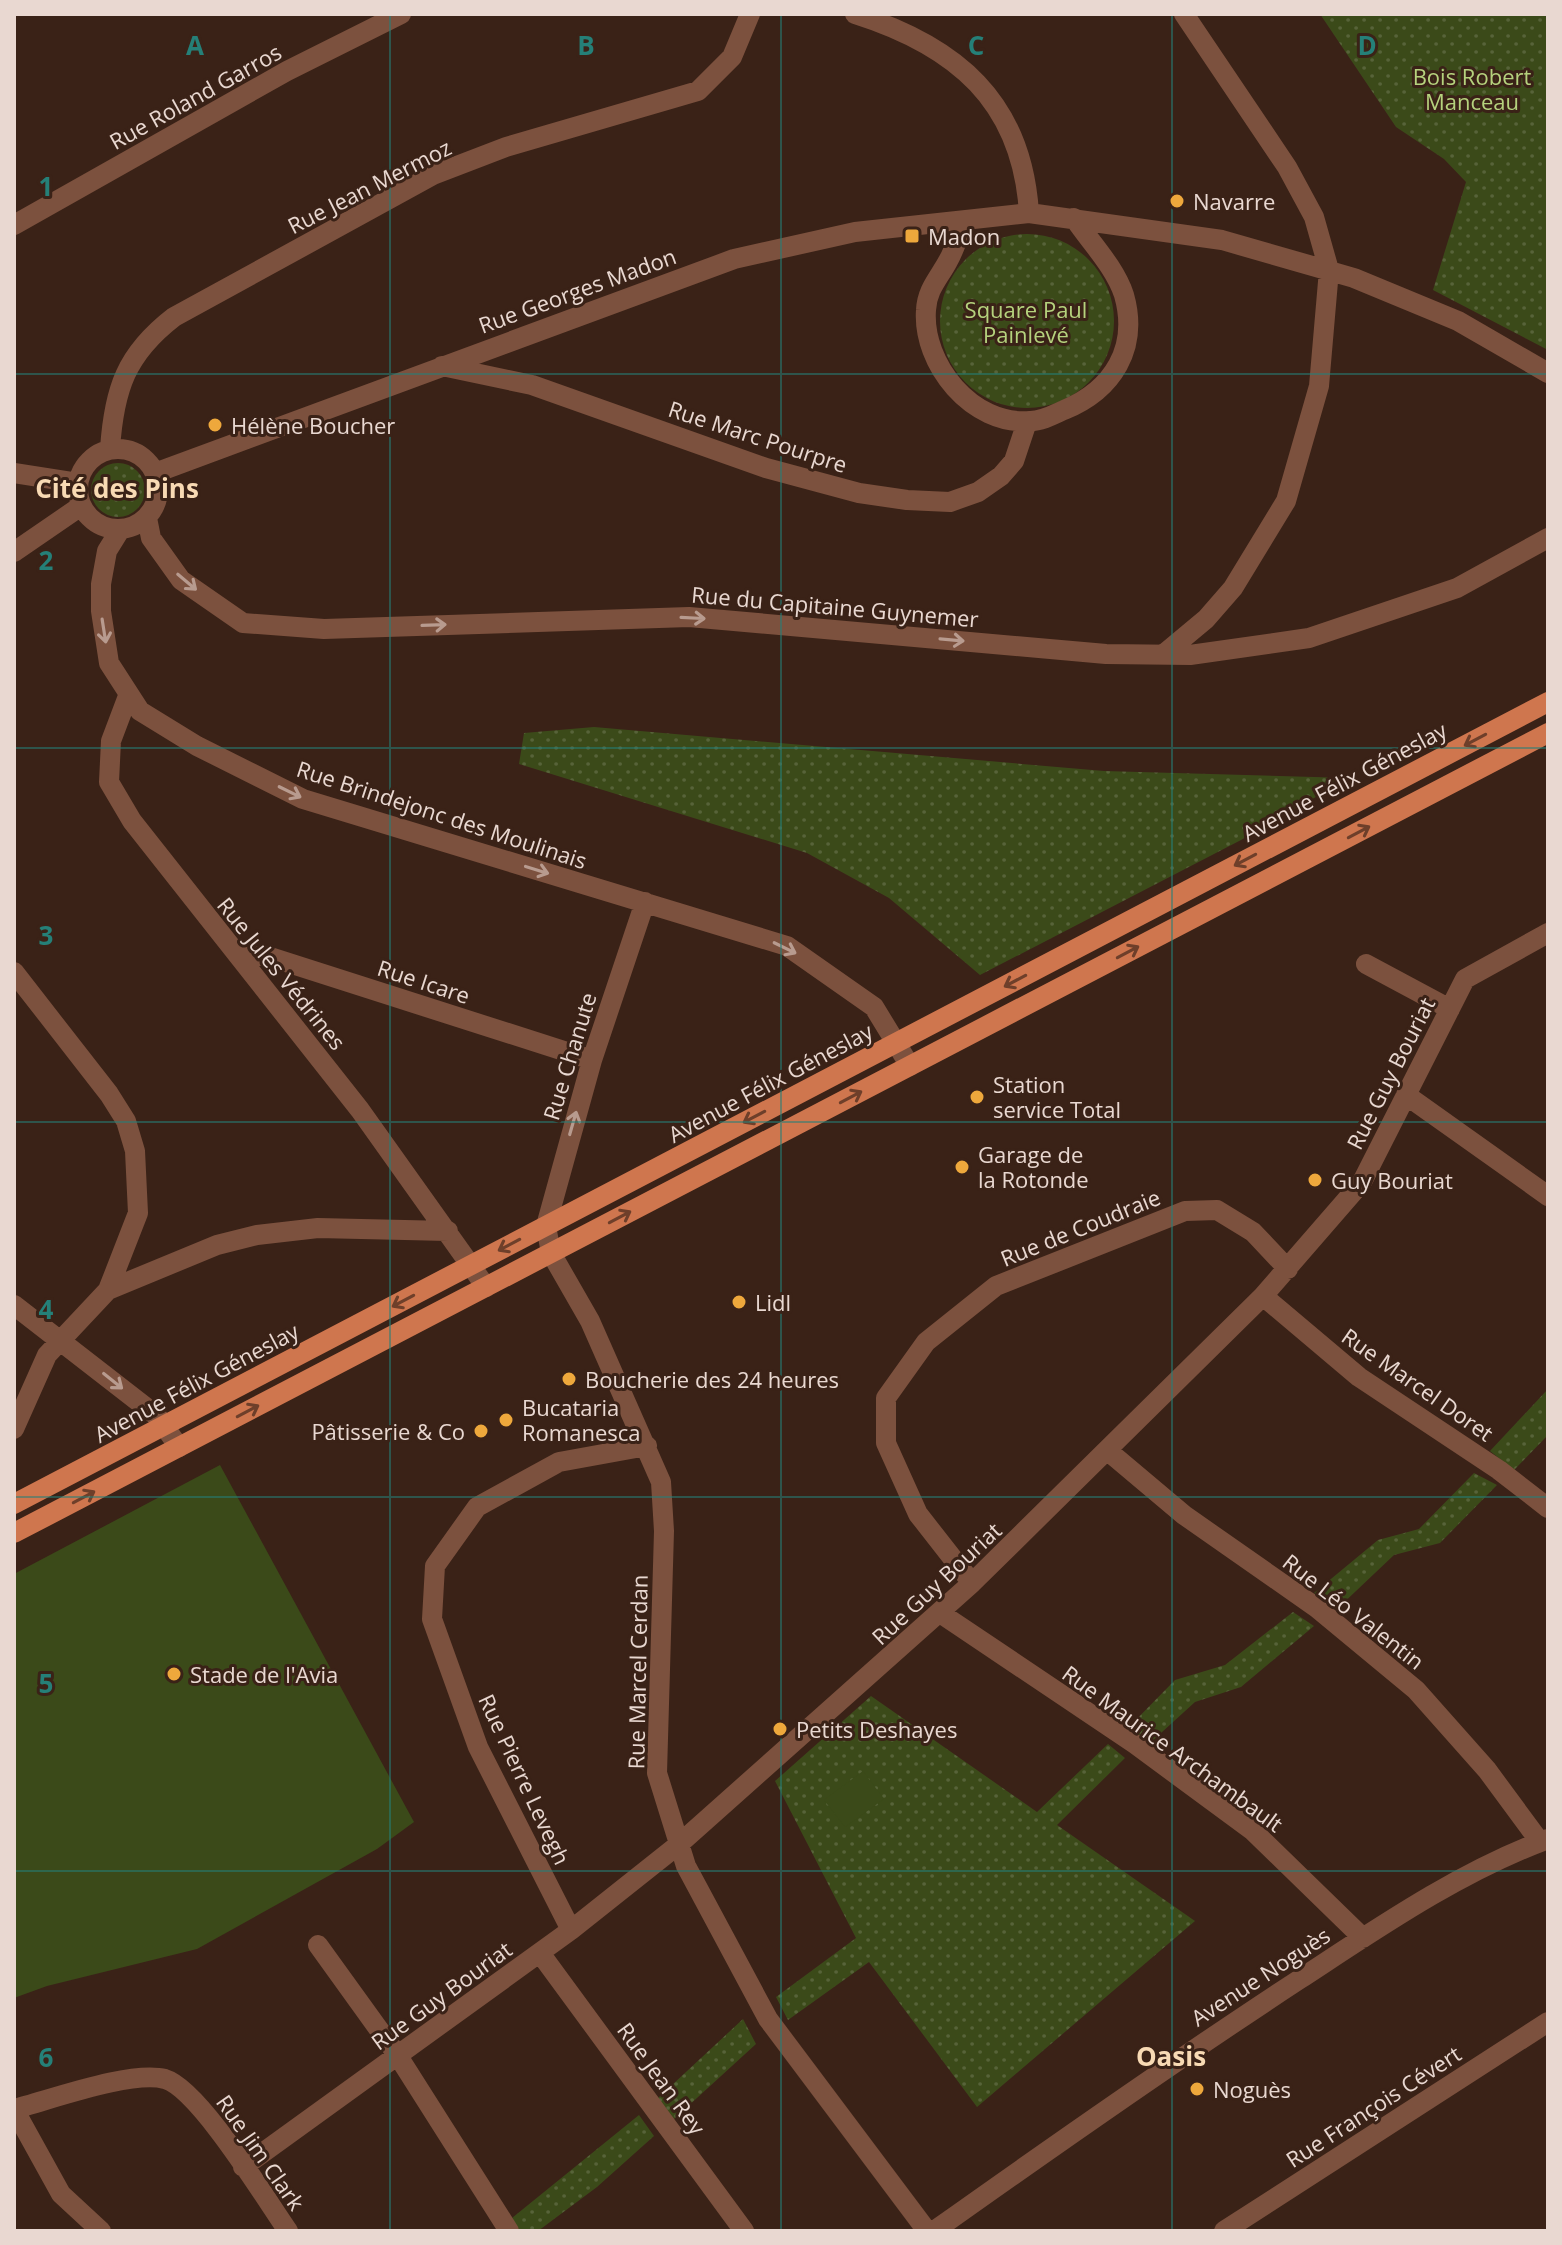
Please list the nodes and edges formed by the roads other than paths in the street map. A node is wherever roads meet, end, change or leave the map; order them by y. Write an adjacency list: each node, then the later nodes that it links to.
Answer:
1 (401, 14): 8 (street, Rue Roland Garros)
2 (750, 14): 13 (street, Rue Jean Mermoz)
3 (855, 14): 5 (street)
4 (1184, 14): 9 (street)
5 (1029, 213): 6 (street); 7 (street, Rue Georges Madon)
6 (1074, 218): 9 (street); 12 (street)
7 (964, 221): 10 (street, Rue Georges Madon); 12 (street)
8 (14, 225)
9 (1329, 270): 11 (street); 22 (street)
10 (440, 366): 12 (street, Rue Marc Pourpre); 15 (street, Rue Georges Madon)
11 (1548, 373)
12 (1027, 422)
13 (110, 449): 15 (street); 16 (street)
14 (14, 473): 16 (street)
15 (155, 473): 18 (street)
16 (78, 483): 17 (street)
17 (81, 506): 19 (street); 21 (street)
18 (147, 518): 19 (street); 22 (street, Rue du Capitaine Guynemer, one-way to 22)
19 (120, 530): 23 (street, Rue Brindejonc des Moulinais, one-way to 23)
20 (1548, 538): 22 (street, Rue du Capitaine Guynemer)
21 (14, 552)
22 (1164, 654)
23 (128, 696): 26 (street, Rue Brindejonc des Moulinais, one-way to 26); 28 (street, Rue Jules Védrines)
24 (1547, 705): 32 (main road, Avenue Félix Géneslay, one-way to 32)
25 (1548, 733): 34 (main road, one-way to 25)
26 (645, 902): 32 (street, Rue Brindejonc des Moulinais, one-way to 32); 33 (street, Rue Chanute)
27 (1548, 933): 31 (street, Rue Guy Bouriat)
28 (241, 956): 33 (street, Rue Icare); 38 (street, Rue Jules Védrines)
29 (1366, 964): 31 (street)
30 (14, 972): 43 (street)
31 (1450, 1009): 35 (street, Rue Guy Bouriat)
32 (897, 1042): 34 (street, Rue Brindejonc des Moulinais); 37 (main road, Avenue Félix Géneslay, one-way to 37)
33 (592, 1060): 37 (street, Rue Chanute, one-way to 33)
34 (910, 1066): 39 (main road, one-way to 34)
35 (1406, 1095): 36 (street); 41 (street, Rue Guy Bouriat)
36 (1548, 1196)
37 (546, 1226): 39 (street, Rue Marcel Cerdan); 40 (main road, Avenue Félix Géneslay, one-way to 40)
38 (448, 1231): 40 (street, Rue Jules Védrines); 43 (street)
39 (551, 1253): 42 (main road); 49 (street, Rue Marcel Cerdan)
40 (472, 1265): 42 (street, Rue Jules Védrines); 47 (main road, Avenue Félix Géneslay, one-way to 47)
41 (1288, 1269): 44 (street, Rue Guy Bouriat); 55 (street, Rue de Coudraie)
42 (486, 1287): 50 (main road, one-way to 42)
43 (108, 1290): 46 (street)
44 (1263, 1296): 51 (street, Rue Guy Bouriat); 53 (street, Rue Marcel Doret)
45 (14, 1305): 46 (street)
46 (60, 1338): 47 (street, one-way to 47); 48 (street)
47 (164, 1426): 50 (street); 52 (main road, Avenue Félix Géneslay)
48 (14, 1429)
49 (647, 1446): 58 (street, Rue Marcel Cerdan); 59 (street, Rue Pierre Levegh)
50 (179, 1447): 54 (main road, one-way to 50)
51 (1108, 1451): 55 (street, Rue Guy Bouriat); 57 (street, Rue Léo Valentin)
52 (14, 1504)
53 (1548, 1508)
54 (14, 1533)
55 (972, 1583): 56 (street, Rue Guy Bouriat)
56 (940, 1613): 58 (street, Rue Guy Bouriat); 60 (street, Rue Maurice Archambault)
57 (1544, 1840): 60 (street, Avenue Noguès)
58 (678, 1845): 59 (street, Rue Guy Bouriat); 71 (street, Rue Marcel Cerdan)
59 (571, 1930): 62 (street, Rue Guy Bouriat)
60 (1363, 1938): 72 (street, Avenue Noguès)
61 (318, 1945): 64 (street)
62 (540, 1953): 64 (street, Rue Guy Bouriat); 70 (street, Rue Jean Rey)
63 (1548, 2022): 73 (street, Rue François Cévert)
64 (398, 2056): 66 (street, Rue Guy Bouriat); 69 (street)
65 (14, 2109): 66 (street, Rue Jim Clark); 67 (street)
66 (243, 2167): 68 (street, Rue Jim Clark)
67 (101, 2231)
68 (288, 2231)
69 (509, 2231)
70 (744, 2231)
71 (927, 2231)
72 (934, 2231)
73 (1224, 2231)

